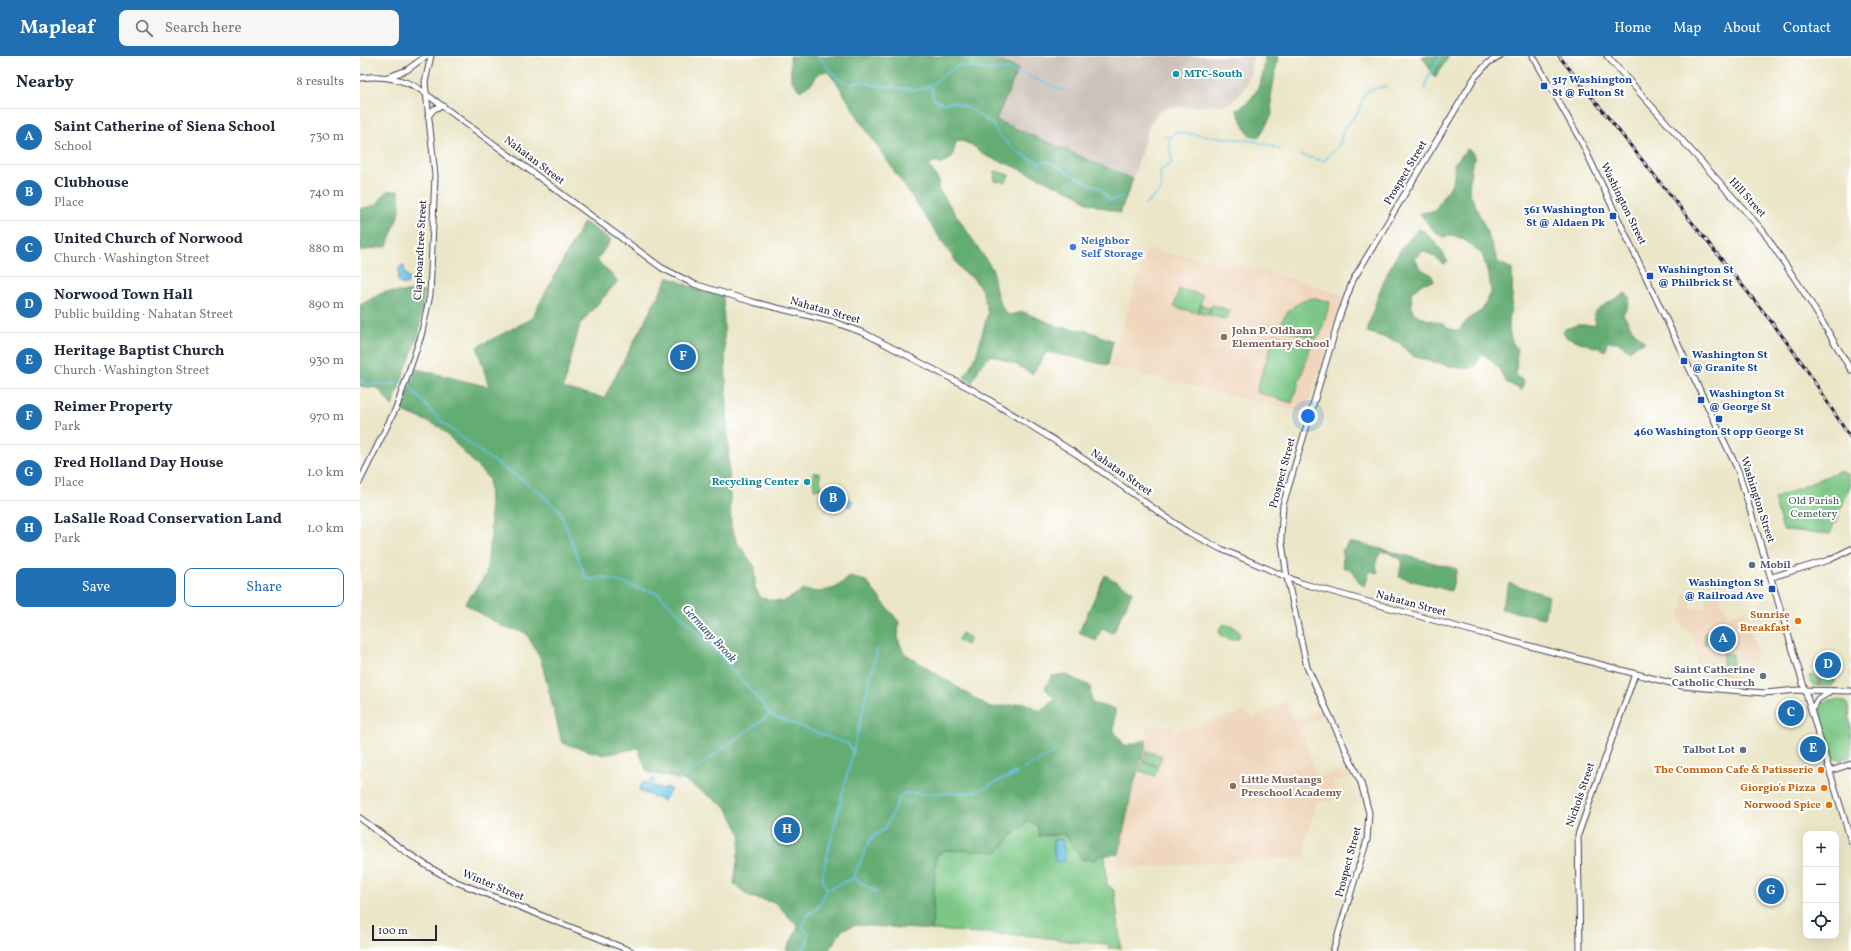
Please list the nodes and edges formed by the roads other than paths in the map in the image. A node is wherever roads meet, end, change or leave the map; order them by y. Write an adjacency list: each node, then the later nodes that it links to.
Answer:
1 (426, 56): 6 (main road)
2 (431, 56): 8 (main road, Clapboardtree Street)
3 (1499, 56): 15 (main road, Prospect Street)
4 (1532, 56): 14 (main road, Washington Street)
5 (1607, 56): 11 (main road, Hill Street)
6 (386, 77): 7 (main road, Nahatan Street); 8 (main road, Nahatan Street)
7 (360, 78)
8 (425, 93): 9 (main road, Nahatan Street); 10 (main road, Clapboardtree Street)
9 (443, 106): 10 (main road); 15 (main road, Nahatan Street)
10 (428, 116): 12 (main road, Clapboardtree Street)
11 (1851, 370)
12 (360, 481)
13 (1851, 549): 14 (main road)
14 (1772, 577): 17 (main road, Washington Street)
15 (1287, 578): 16 (main road, Nahatan Street); 26 (main road, Prospect Street)
16 (1635, 674): 17 (main road, Nahatan Street); 27 (main road, Nichols Street)
17 (1806, 691): 18 (main road, Nahatan Street); 20 (main road, Washington Street)
18 (1833, 692): 19 (main road, Nahatan Street); 20 (main road)
19 (1851, 692)
20 (1812, 712): 22 (main road, Washington Street)
21 (1851, 764): 22 (main road)
22 (1830, 771): 24 (main road, Washington Street)
23 (360, 818): 25 (main road, Winter Street)
24 (1851, 841)
25 (631, 951)
26 (1333, 951)
27 (1580, 951)

